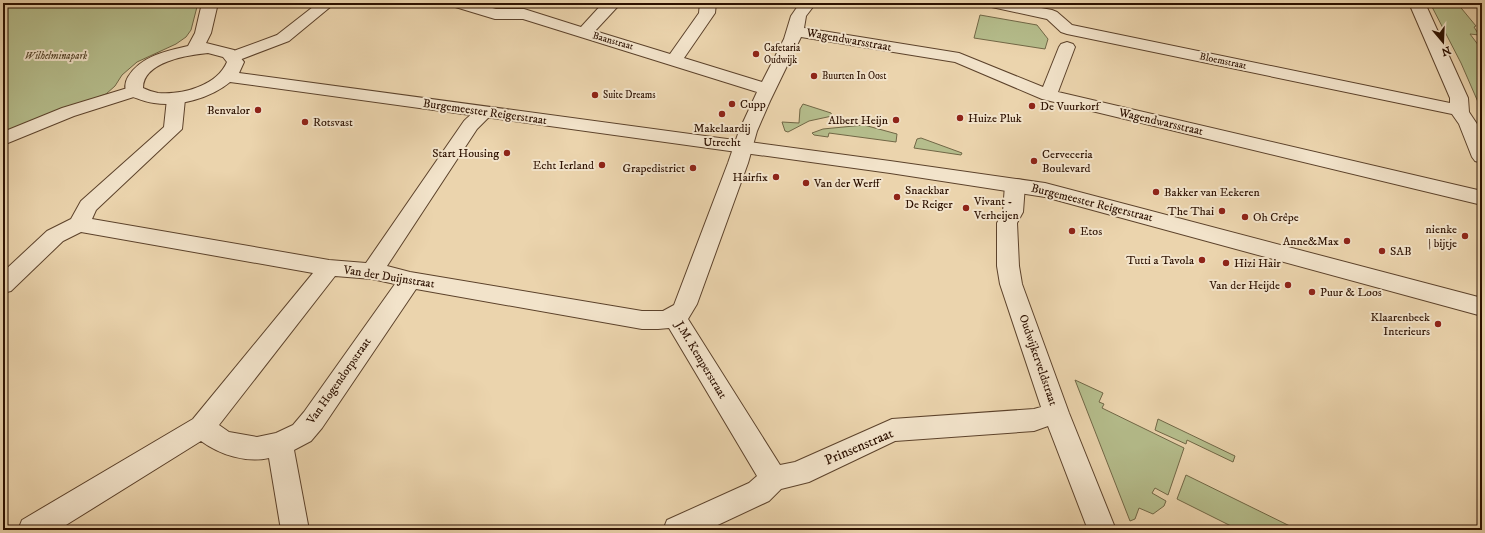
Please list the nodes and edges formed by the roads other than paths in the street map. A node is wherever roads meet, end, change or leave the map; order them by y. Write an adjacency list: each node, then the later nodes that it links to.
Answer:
1 (210, 3): 13 (street)
2 (327, 3): 14 (street)
3 (457, 3): 9 (street, Baanstraat)
4 (613, 3): 11 (street)
5 (708, 3): 15 (street)
6 (808, 3): 10 (street)
7 (992, 3): 21 (street, Bloemstraat)
8 (1417, 3): 21 (street)
9 (516, 8): 11 (street, Baanstraat)
10 (796, 31): 17 (street); 19 (street, Wagendwarsstraat)
11 (584, 32): 15 (street, Baanstraat)
12 (1067, 47): 19 (street)
13 (195, 49): 14 (street); 18 (street)
14 (234, 57): 16 (street)
15 (675, 59): 17 (street, Baanstraat)
16 (228, 78): 20 (street); 22 (street, Burgemeester Reigerstraat)
17 (768, 88): 24 (street)
18 (134, 91): 20 (street); 23 (street)
19 (1048, 95): 27 (street, Wagendwarsstraat)
20 (176, 99): 28 (street)
21 (1459, 110): 25 (street)
22 (485, 112): 24 (street, Burgemeester Reigerstraat); 30 (street)
23 (3, 139)
24 (741, 148): 26 (street, Burgemeester Reigerstraat); 34 (street, J.M. Kemperstraat)
25 (1482, 157)
26 (1015, 185): 33 (street, Burgemeester Reigerstraat); 35 (street, Oudwijkerveldstraat)
27 (1482, 198)
28 (79, 224): 29 (street, Van der Duijnstraat); 32 (street)
29 (329, 268): 30 (street, Van der Duijnstraat); 36 (street)
30 (372, 272): 31 (street, Van der Duijnstraat)
31 (410, 280): 34 (street, Van der Duijnstraat); 37 (street, Van Hogendorpstraat)
32 (3, 285)
33 (1482, 307)
34 (674, 316): 38 (street, J.M. Kemperstraat)
35 (1056, 413): 38 (street, Prinsenstraat); 42 (street, Oudwijkerveldstraat)
36 (202, 427): 37 (street, Van Hogendorpstraat); 39 (street)
37 (280, 444): 40 (street)
38 (773, 479): 41 (street, Prinsenstraat)
39 (32, 530)
40 (295, 530)
41 (677, 530)
42 (1102, 530)

